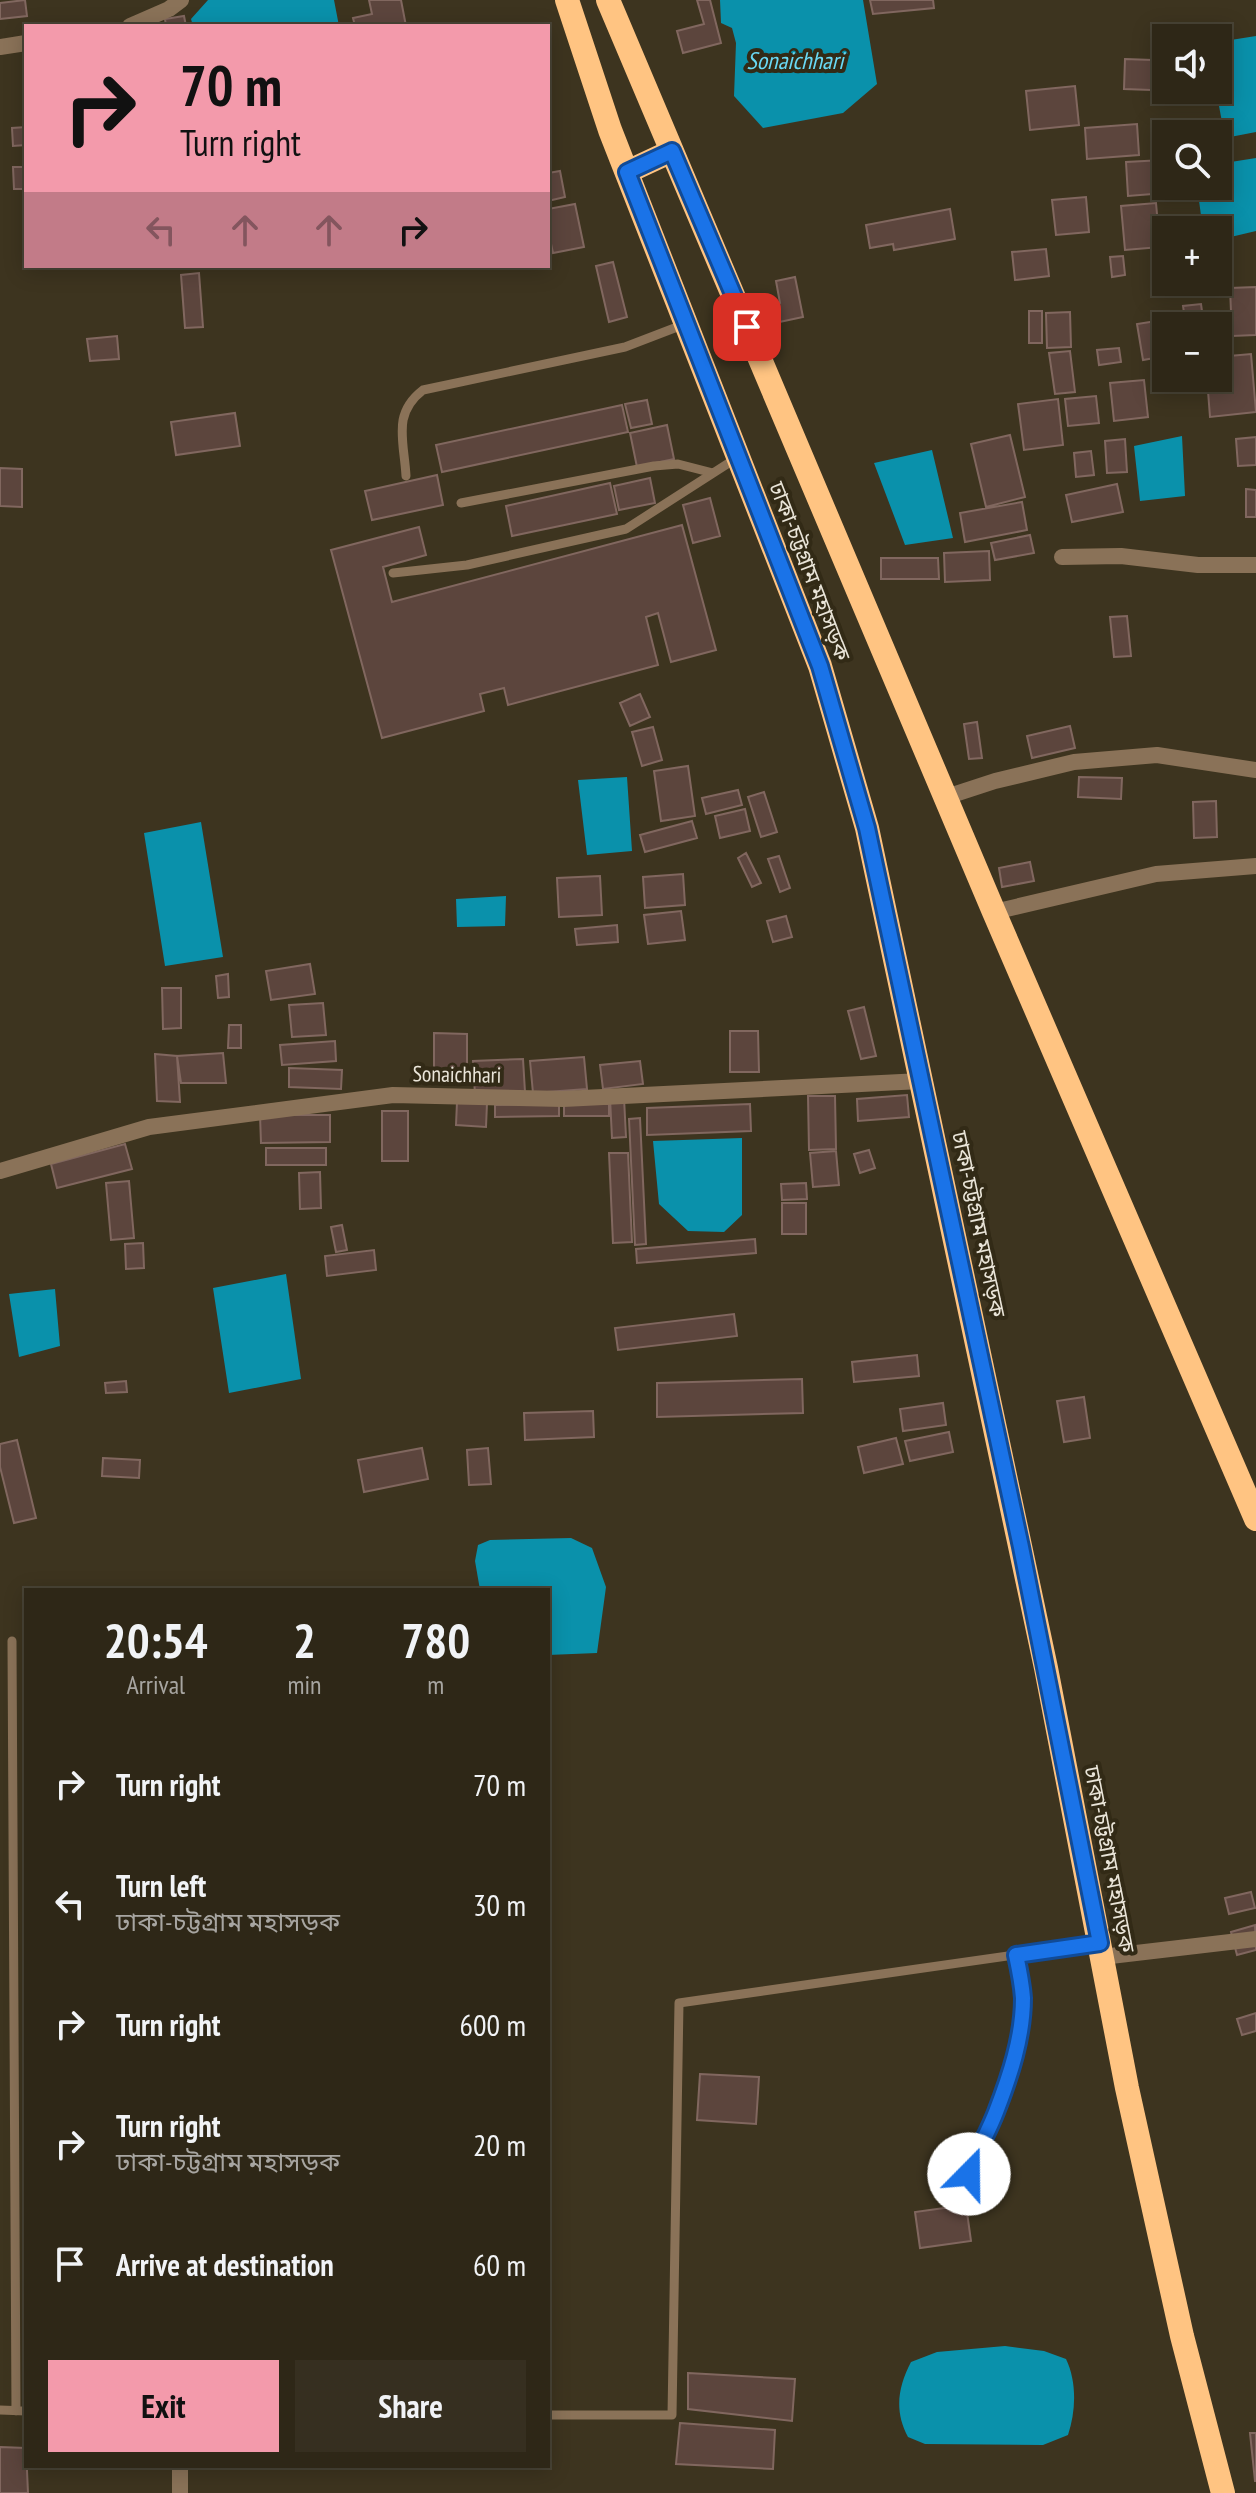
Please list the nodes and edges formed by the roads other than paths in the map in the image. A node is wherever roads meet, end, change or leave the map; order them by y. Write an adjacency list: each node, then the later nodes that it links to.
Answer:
1 (181, 0): 4 (street)
2 (567, 0): 8 (highway, ঢাকা-চট্টগ্রাম মহাসড়ক)
3 (608, 0): 7 (highway, ঢাকা-চট্টগ্রাম মহাসড়ক)
4 (135, 24)
5 (24, 43): 6 (street)
6 (0, 47)
7 (672, 151): 8 (highway); 18 (highway, ঢাকা-চট্টগ্রাম মহাসড়ক)
8 (627, 172): 9 (highway, ঢাকা-চট্টগ্রাম মহাসড়ক)
9 (685, 324): 10 (highway, ঢাকা-চট্টগ্রাম মহাসড়ক); 12 (lane)
10 (738, 457): 11 (lane); 21 (highway, ঢাকা-চট্টগ্রাম মহাসড়ক)
11 (713, 473): 13 (lane); 16 (lane)
12 (406, 476)
13 (461, 503)
14 (1062, 557): 15 (street)
15 (1256, 565)
16 (393, 573)
17 (1256, 770): 18 (street)
18 (946, 797): 20 (highway, ঢাকা-চট্টগ্রাম মহাসড়ক)
19 (1256, 866): 20 (street)
20 (994, 912): 23 (highway, ঢাকা-চট্টগ্রাম মহাসড়ক)
21 (921, 1081): 22 (street, Sonaichhari); 26 (highway, ঢাকা-চট্টগ্রাম মহাসড়ক)
22 (0, 1171)
23 (1256, 1519)
24 (12, 1641): 30 (lane)
25 (1256, 1939): 26 (street)
26 (1101, 1950): 27 (lane); 34 (highway, ঢাকা-চট্টগ্রাম মহাসড়ক)
27 (1016, 1955): 28 (street); 31 (lane)
28 (962, 2195)
29 (0, 2410): 30 (lane)
30 (21, 2411)
31 (550, 2415)
32 (180, 2468): 33 (street)
33 (180, 2493)
34 (1223, 2493)

